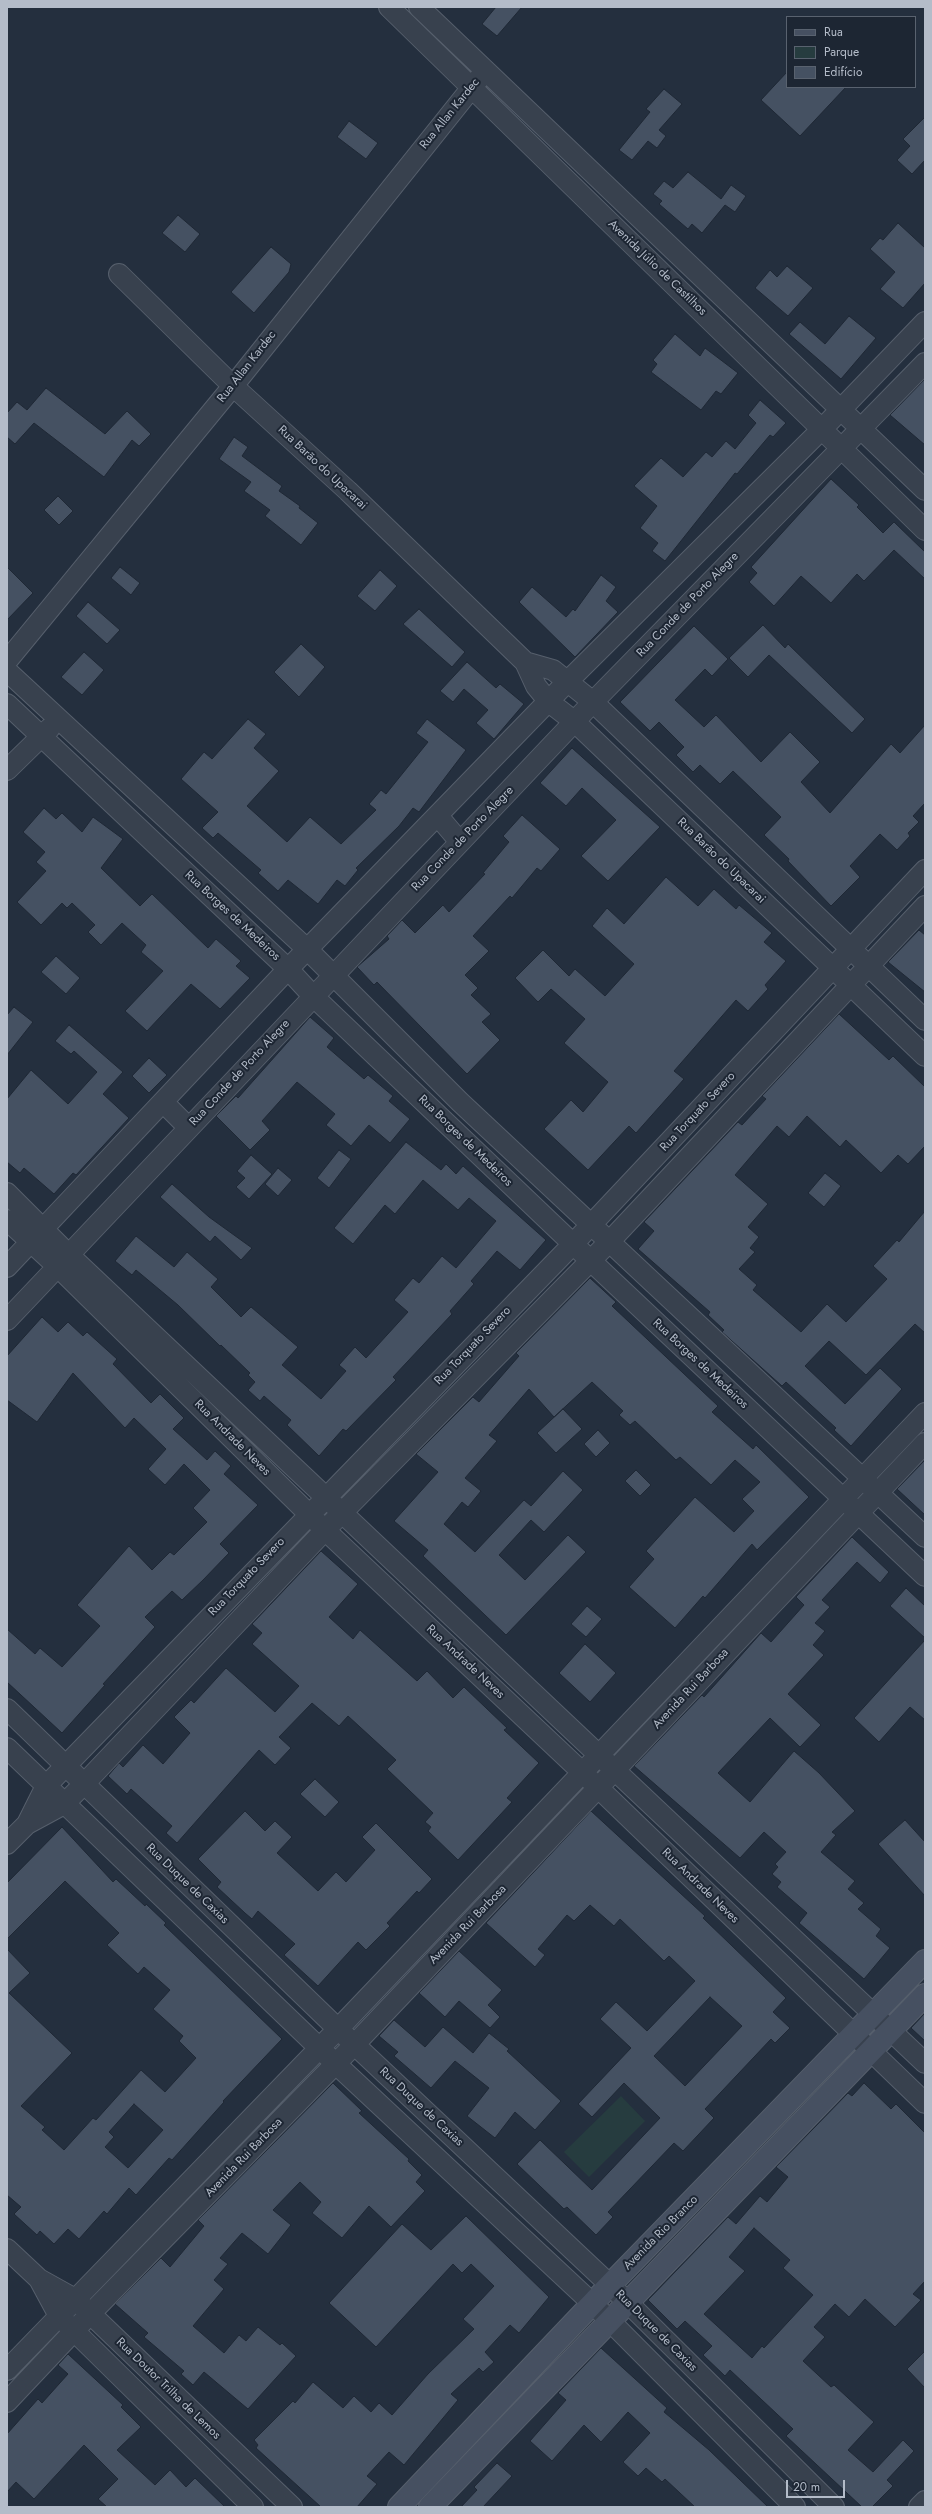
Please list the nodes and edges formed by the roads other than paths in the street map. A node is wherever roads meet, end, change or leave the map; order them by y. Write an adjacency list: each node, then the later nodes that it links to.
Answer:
1 (389, 7): 4 (street, Avenida Júlio de Castilhos)
2 (418, 7): 3 (street, Avenida Júlio de Castilhos)
3 (485, 71): 4 (street, Rua Allan Kardec); 5 (street, Avenida Júlio de Castilhos)
4 (470, 87): 6 (street, Avenida Júlio de Castilhos); 10 (street, Rua Allan Kardec)
5 (672, 250): 6 (street); 11 (street, Avenida Júlio de Castilhos)
6 (656, 268): 12 (street, Avenida Júlio de Castilhos)
7 (120, 274): 10 (street, Rua Barão do Upacarai)
8 (925, 322): 11 (street)
9 (925, 362): 13 (street, Rua Conde de Porto Alegre)
10 (233, 386): 19 (street, Rua Allan Kardec); 20 (street, Rua Barão do Upacarai)
11 (841, 410): 12 (street); 13 (street, Avenida Júlio de Castilhos)
12 (823, 428): 14 (street, Avenida Júlio de Castilhos); 17 (street)
13 (860, 429): 14 (street, Rua Conde de Porto Alegre); 15 (street, Avenida Júlio de Castilhos)
14 (841, 447): 16 (street, Avenida Júlio de Castilhos); 18 (street, Rua Conde de Porto Alegre)
15 (925, 490)
16 (925, 530)
17 (694, 557): 18 (street); 22 (street)
18 (714, 578): 24 (street, Rua Conde de Porto Alegre)
19 (7, 660)
20 (525, 662): 22 (street, Rua Barão do Upacarai); 23 (street, Rua Barão do Upacarai)
21 (7, 671): 26 (street, Rua Borges de Medeiros)
22 (568, 681): 23 (street); 24 (street, Rua Barão do Upacarai)
23 (549, 702): 27 (street, Rua Barão do Upacarai); 30 (street)
24 (593, 702): 27 (street, Rua Conde de Porto Alegre); 32 (street, Rua Barão do Upacarai)
25 (7, 704): 28 (street, Rua Borges de Medeiros)
26 (58, 719): 28 (street); 31 (street, Rua Borges de Medeiros)
27 (575, 722): 34 (street, Rua Conde de Porto Alegre); 35 (street, Rua Barão do Upacarai)
28 (41, 737): 29 (street); 33 (street, Rua Borges de Medeiros)
29 (7, 770)
30 (438, 816): 34 (street); 38 (street)
31 (167, 820): 33 (street); 38 (street, Rua Borges de Medeiros)
32 (727, 831): 35 (street); 39 (street, Rua Barão do Upacarai)
33 (148, 837): 41 (street, Rua Borges de Medeiros)
34 (460, 842): 43 (street, Rua Conde de Porto Alegre)
35 (711, 851): 42 (street, Rua Barão do Upacarai)
36 (925, 870): 39 (street, Rua Torquato Severo)
37 (925, 906): 40 (street, Rua Torquato Severo)
38 (308, 950): 41 (street); 43 (street, Rua Borges de Medeiros)
39 (850, 950): 40 (street, Rua Barão do Upacarai); 42 (street, Rua Torquato Severo)
40 (867, 965): 44 (street, Rua Torquato Severo); 46 (street, Rua Barão do Upacarai)
41 (288, 969): 45 (street, Rua Borges de Medeiros); 50 (street)
42 (833, 969): 44 (street, Rua Barão do Upacarai); 48 (street, Rua Torquato Severo)
43 (332, 976): 45 (street, Rua Conde de Porto Alegre); 51 (street, Rua Borges de Medeiros)
44 (849, 985): 47 (street, Rua Barão do Upacarai); 49 (street, Rua Torquato Severo)
45 (313, 996): 52 (street, Rua Borges de Medeiros); 53 (street, Rua Conde de Porto Alegre)
46 (925, 1020)
47 (925, 1056)
48 (736, 1071): 49 (street); 58 (street, Rua Torquato Severo)
49 (755, 1086): 60 (street, Rua Torquato Severo)
50 (164, 1102): 53 (street); 59 (street)
51 (460, 1102): 52 (street); 54 (street, Rua Borges de Medeiros)
52 (443, 1120): 55 (street, Rua Borges de Medeiros)
53 (188, 1128): 62 (street, Rua Conde de Porto Alegre)
54 (529, 1166): 55 (street); 58 (street, Rua Borges de Medeiros)
55 (511, 1185): 61 (street, Rua Borges de Medeiros)
56 (7, 1193): 59 (street, Rua Andrade Neves)
57 (7, 1220): 59 (street, Rua Andrade Neves)
58 (592, 1224): 60 (street, Rua Borges de Medeiros); 61 (street, Rua Torquato Severo)
59 (37, 1236): 62 (street, Rua Andrade Neves); 64 (street)
60 (610, 1241): 63 (street, Rua Torquato Severo); 73 (street, Rua Borges de Medeiros)
61 (573, 1244): 63 (street, Rua Borges de Medeiros); 65 (street, Rua Torquato Severo)
62 (63, 1261): 66 (street, Rua Conde de Porto Alegre); 68 (street, Rua Andrade Neves)
63 (590, 1261): 67 (street, Rua Torquato Severo); 76 (street, Rua Borges de Medeiros)
64 (7, 1267)
65 (500, 1318): 67 (street); 75 (street, Rua Torquato Severo)
66 (7, 1320)
67 (518, 1334): 78 (street, Rua Torquato Severo)
68 (186, 1379): 70 (street, Rua Andrade Neves); 72 (street, Rua Andrade Neves)
69 (925, 1413): 73 (street, Avenida Rui Barbosa)
70 (263, 1437): 72 (street); 75 (street, Rua Andrade Neves)
71 (925, 1443): 74 (street, Avenida Rui Barbosa)
72 (246, 1452): 79 (street, Rua Andrade Neves)
73 (863, 1478): 74 (street, Rua Borges de Medeiros); 76 (street, Avenida Rui Barbosa)
74 (878, 1492): 77 (street, Avenida Rui Barbosa); 81 (street, Rua Borges de Medeiros)
75 (326, 1496): 78 (street, Rua Andrade Neves); 79 (street, Rua Torquato Severo)
76 (843, 1499): 77 (street, Rua Borges de Medeiros); 83 (street, Avenida Rui Barbosa)
77 (858, 1512): 82 (street, Rua Borges de Medeiros); 85 (street, Avenida Rui Barbosa)
78 (342, 1513): 80 (street, Rua Torquato Severo); 84 (street, Rua Andrade Neves)
79 (309, 1514): 80 (street, Rua Andrade Neves); 86 (street, Rua Torquato Severo)
80 (325, 1530): 87 (street, Rua Andrade Neves); 88 (street, Rua Torquato Severo)
81 (925, 1537)
82 (924, 1575)
83 (726, 1622): 85 (street); 91 (street, Avenida Rui Barbosa)
84 (468, 1632): 87 (street); 91 (street, Rua Andrade Neves)
85 (741, 1636): 93 (street, Avenida Rui Barbosa)
86 (188, 1637): 88 (street); 92 (street, Rua Torquato Severo)
87 (453, 1650): 94 (street, Rua Andrade Neves)
88 (207, 1654): 95 (street, Rua Torquato Severo)
89 (7, 1709): 92 (street, Rua Duque de Caxias)
90 (7, 1748): 96 (street)
91 (599, 1756): 93 (street, Rua Andrade Neves); 94 (street, Avenida Rui Barbosa)
92 (66, 1766): 95 (street, Rua Duque de Caxias); 96 (street, Rua Torquato Severo)
93 (614, 1771): 97 (street, Avenida Rui Barbosa); 107 (street, Rua Andrade Neves)
94 (583, 1773): 97 (street, Rua Andrade Neves); 101 (street, Avenida Rui Barbosa)
95 (84, 1784): 98 (street, Rua Torquato Severo); 102 (street, Rua Duque de Caxias)
96 (46, 1786): 98 (street); 99 (street, Rua Torquato Severo)
97 (598, 1788): 103 (street, Avenida Rui Barbosa); 110 (street, Rua Andrade Neves)
98 (64, 1804): 99 (street, Rua Torquato Severo); 104 (street)
99 (27, 1824): 100 (street, Rua Torquato Severo)
100 (7, 1844)
101 (462, 1900): 103 (street); 108 (street, Avenida Rui Barbosa)
102 (210, 1905): 104 (street); 108 (street, Rua Duque de Caxias)
103 (478, 1915): 111 (street, Avenida Rui Barbosa)
104 (191, 1926): 112 (street)
105 (925, 1962): 107 (street, Avenida Rio Branco)
106 (925, 1994): 109 (street, Avenida Rio Branco)
107 (873, 2013): 109 (street, Rua Andrade Neves); 110 (street, Avenida Rio Branco)
108 (338, 2029): 111 (street, Rua Duque de Caxias); 112 (street, Avenida Rui Barbosa)
109 (891, 2030): 113 (street, Avenida Rio Branco); 115 (street, Rua Andrade Neves)
110 (853, 2034): 113 (street, Rua Andrade Neves); 119 (street, Avenida Rio Branco)
111 (354, 2045): 114 (street, Avenida Rui Barbosa); 117 (street, Rua Duque de Caxias)
112 (319, 2048): 114 (street); 122 (street, Avenida Rui Barbosa)
113 (870, 2051): 116 (street, Rua Andrade Neves); 120 (street, Avenida Rio Branco)
114 (336, 2064): 118 (street); 124 (street, Avenida Rui Barbosa)
115 (925, 2064)
116 (925, 2103)
117 (419, 2104): 118 (street); 121 (street, Rua Duque de Caxias)
118 (400, 2124): 123 (street)
119 (729, 2166): 120 (street); 127 (street, Avenida Rio Branco)
120 (744, 2181): 129 (street, Avenida Rio Branco)
121 (539, 2219): 123 (street); 127 (street, Rua Duque de Caxias)
122 (140, 2232): 124 (street); 128 (street, Avenida Rui Barbosa)
123 (521, 2237): 130 (street)
124 (156, 2247): 131 (street, Avenida Rui Barbosa)
125 (7, 2249): 126 (street, Rua Doutor Trilha de Lemos)
126 (39, 2279): 128 (street, Rua Doutor Trilha de Lemos); 132 (street, Rua Doutor Trilha de Lemos)
127 (610, 2285): 129 (street, Rua Duque de Caxias); 130 (street, Avenida Rio Branco)
128 (75, 2299): 131 (street, Rua Doutor Trilha de Lemos); 132 (street, Avenida Rui Barbosa)
129 (626, 2301): 133 (street, Avenida Rio Branco); 139 (street, Rua Duque de Caxias)
130 (593, 2304): 133 (street); 140 (street, Avenida Rio Branco)
131 (90, 2314): 134 (street, Avenida Rui Barbosa); 136 (street, Rua Doutor Trilha de Lemos)
132 (59, 2316): 134 (street, Rua Doutor Trilha de Lemos); 135 (street, Avenida Rui Barbosa)
133 (609, 2320): 141 (street, Avenida Rio Branco); 142 (street)
134 (74, 2331): 137 (street, Rua Doutor Trilha de Lemos); 138 (street, Avenida Rui Barbosa)
135 (7, 2370)
136 (152, 2373): 137 (street); 144 (street, Rua Doutor Trilha de Lemos)
137 (134, 2390): 145 (street, Rua Doutor Trilha de Lemos)
138 (10, 2392)
139 (760, 2434): 142 (street); 149 (street, Rua Duque de Caxias)
140 (469, 2435): 141 (street); 146 (street, Avenida Rio Branco)
141 (484, 2450): 147 (street, Avenida Rio Branco)
142 (742, 2454): 148 (street)
143 (925, 2501): 150 (street)
144 (281, 2504)
145 (253, 2507)
146 (399, 2507)
147 (430, 2507)
148 (795, 2507)
149 (834, 2507)
150 (919, 2507)

